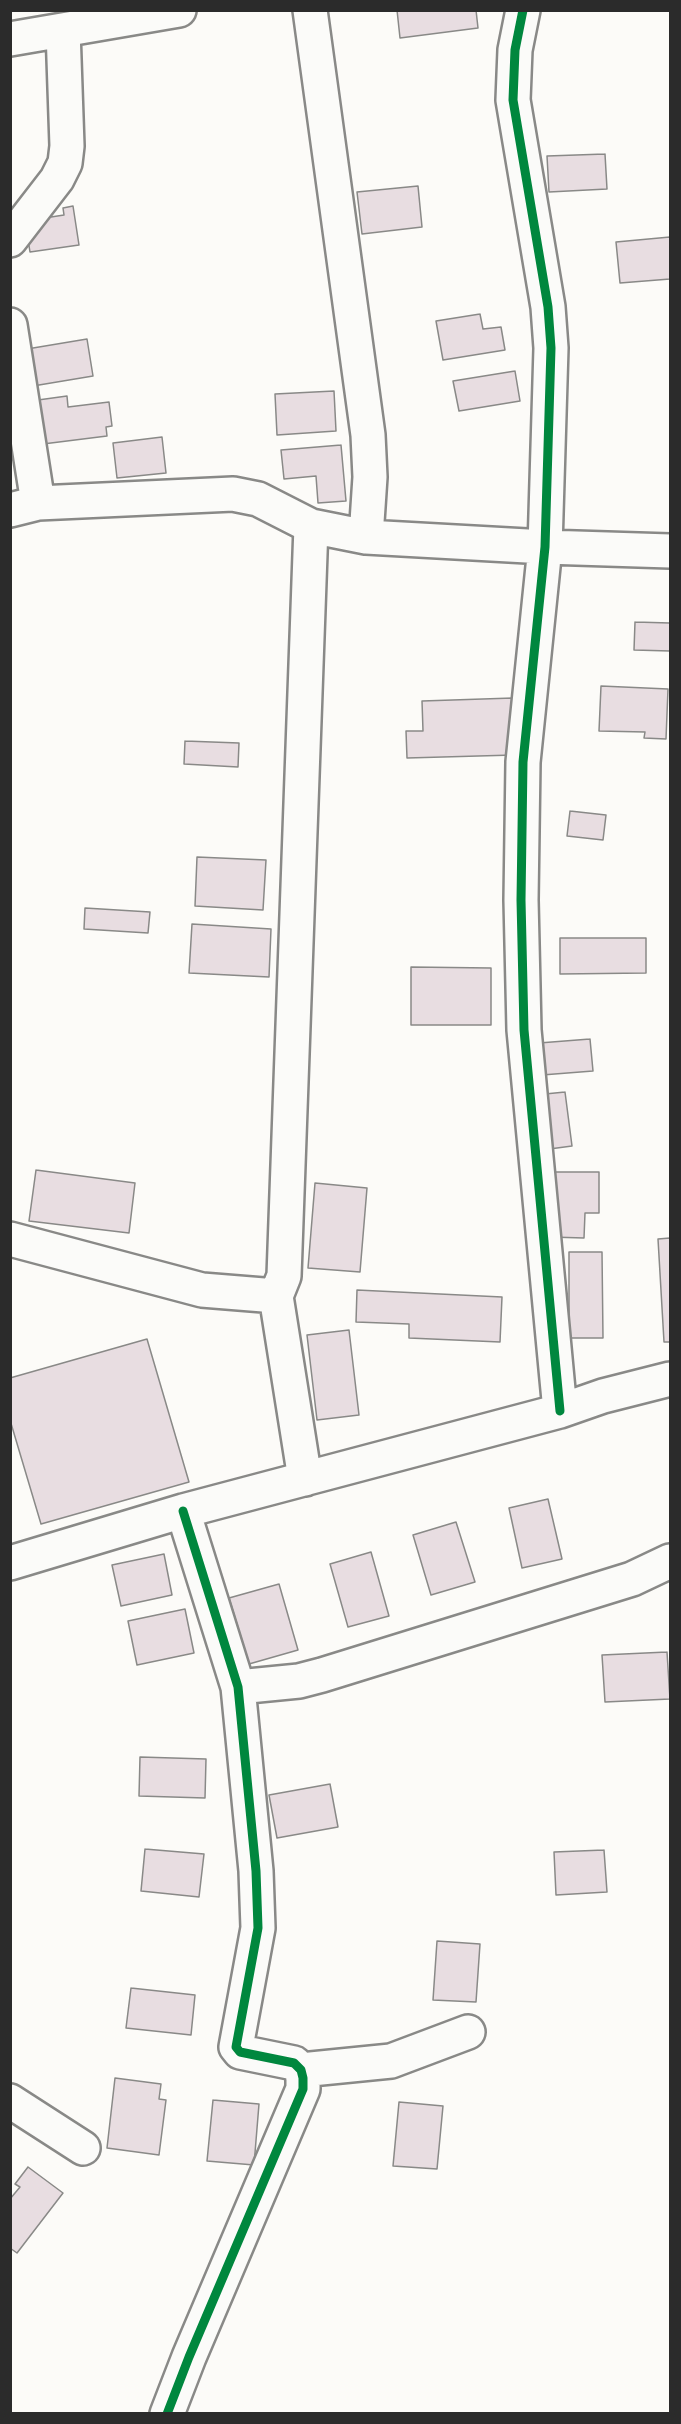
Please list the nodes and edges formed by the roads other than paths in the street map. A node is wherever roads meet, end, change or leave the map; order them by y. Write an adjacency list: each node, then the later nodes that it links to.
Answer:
1 (179, 10): 4 (street)
2 (310, 10): 10 (street)
3 (523, 10): 11 (street)
4 (63, 30): 5 (street); 6 (street)
5 (10, 39)
6 (10, 240)
7 (10, 326): 8 (street)
8 (24, 507): 9 (street)
9 (311, 526): 10 (street); 14 (street)
10 (366, 537): 11 (street)
11 (545, 547): 12 (street); 16 (street)
12 (670, 551)
13 (10, 1239): 14 (street)
14 (276, 1296): 17 (street)
15 (670, 1379): 16 (street)
16 (560, 1411): 17 (street)
17 (305, 1479): 18 (street)
18 (183, 1511): 20 (street); 21 (street)
19 (670, 1561): 21 (street)
20 (10, 1563)
21 (238, 1687): 23 (street)
22 (468, 2032): 23 (street)
23 (301, 2070): 26 (street)
24 (10, 2101): 25 (street)
25 (83, 2148)
26 (167, 2414)

